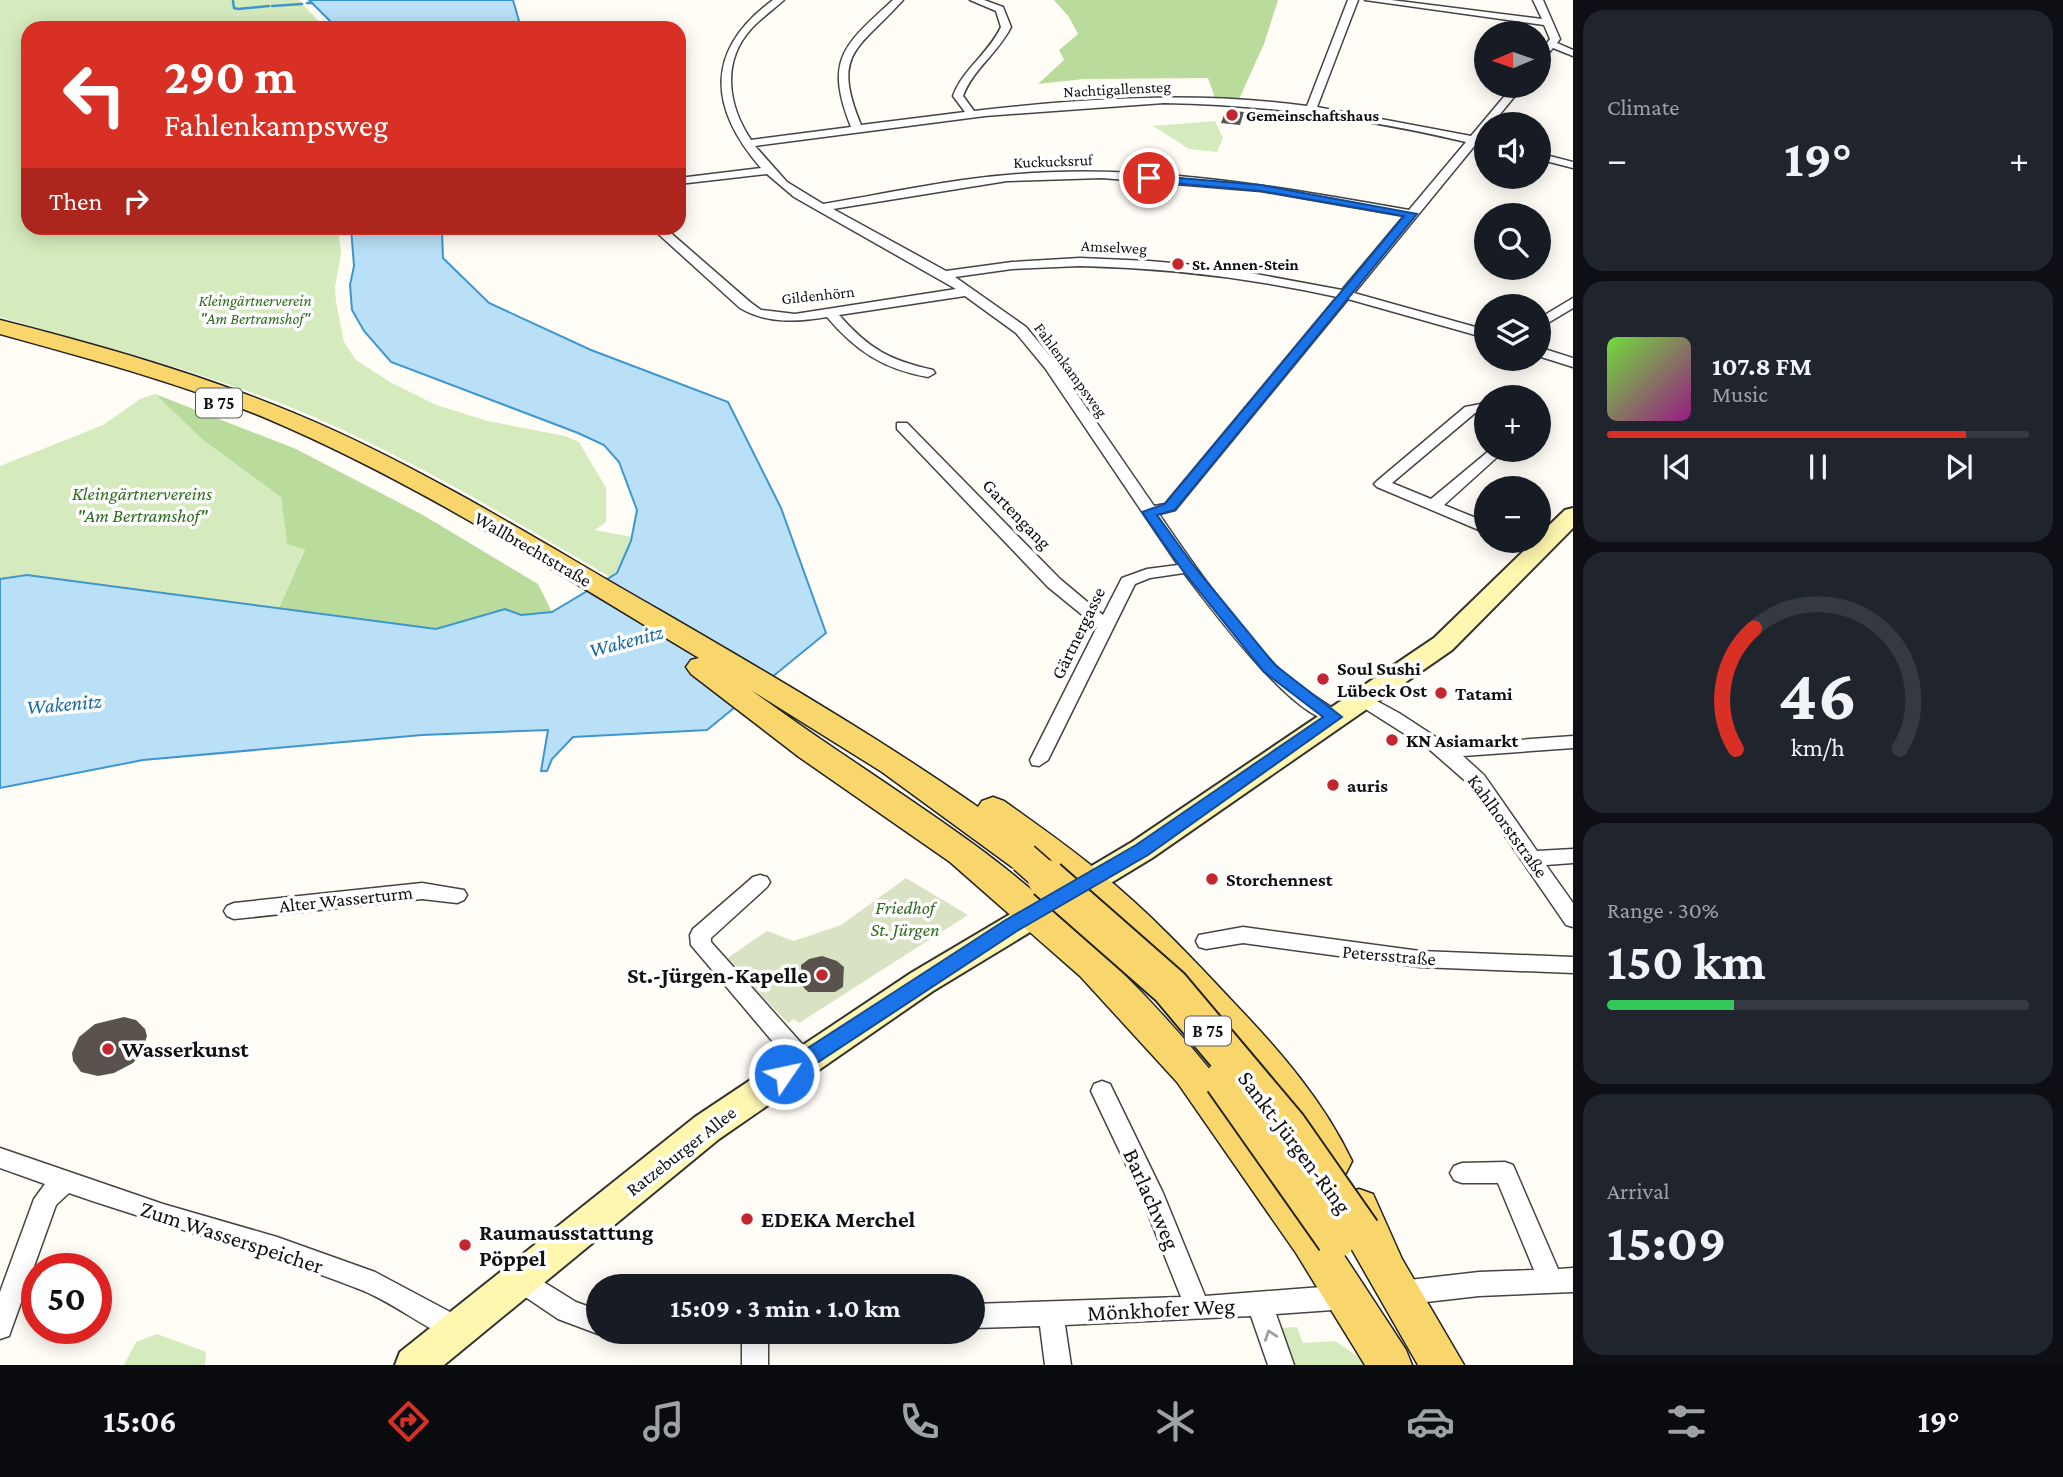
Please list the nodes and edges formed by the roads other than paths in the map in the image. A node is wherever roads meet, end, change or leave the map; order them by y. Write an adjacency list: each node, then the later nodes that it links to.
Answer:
1 (779, 0): 17 (street, Fahlenkampsweg)
2 (898, 0): 15 (street)
3 (975, 0): 14 (street)
4 (1353, 0): 13 (street)
5 (1370, 0): 7 (street)
6 (1538, 0): 8 (street)
7 (1533, 21)
8 (1547, 21)
9 (1551, 30): 10 (street)
10 (1553, 45): 11 (street); 12 (street)
11 (1551, 47)
12 (1573, 53)
13 (1310, 111): 14 (street, Nachtigallensteg); 16 (street, Nachtigallensteg)
14 (972, 115): 15 (street, Nachtigallensteg)
15 (858, 130): 17 (street, Nachtigallensteg)
16 (1474, 141)
17 (748, 144): 21 (street, Fahlenkampsweg)
18 (1474, 147): 24 (street)
19 (1551, 159): 20 (street)
20 (1573, 165)
21 (767, 171): 22 (street); 23 (street, Fahlenkampsweg)
22 (686, 180)
23 (820, 208): 24 (street, Kuckucksruf); 26 (street, Fahlenkampsweg)
24 (1411, 214): 28 (street)
25 (667, 235): 30 (street, Gildenhörn)
26 (944, 275): 27 (street, Fahlenkampsweg); 28 (street, Amselweg)
27 (970, 291): 30 (street, Gildenhörn); 42 (street, Fahlenkampsweg)
28 (1346, 296): 33 (street, Amselweg); 42 (street)
29 (1573, 302): 31 (street)
30 (831, 314): 37 (street)
31 (1551, 316)
32 (0, 327): 46 (main road, Wallbrechtstraße / B 75)
33 (1474, 331)
34 (0, 337): 46 (main road, Wallbrechtstraße / B 75)
35 (1551, 355): 36 (street)
36 (1573, 363)
37 (928, 373)
38 (1474, 409): 41 (street)
39 (902, 426): 49 (street, Gartengang)
40 (1484, 462): 41 (street)
41 (1433, 506): 44 (street)
42 (1149, 512): 48 (street, Fahlenkampsweg)
43 (1573, 515): 45 (main road, Ratzeburger Allee)
44 (1474, 523)
45 (1551, 529)
46 (506, 541): 57 (main road, Wallbrechtstraße / B 75)
47 (1520, 553): 50 (main road, Ratzeburger Allee)
48 (1188, 568): 49 (street, Gärtnergasse); 51 (street, Fahlenkampsweg)
49 (1106, 626): 54 (street, Gärtnergasse)
50 (1362, 699): 51 (main road, Ratzeburger Allee); 53 (street, Kahlhorststraße)
51 (1334, 717): 58 (main road, Ratzeburger Allee)
52 (1573, 742): 53 (street)
53 (1447, 751): 56 (street, Kahlhorststraße)
54 (1039, 760)
55 (1573, 856): 56 (street)
56 (1532, 859): 63 (street, Kahlhorststraße)
57 (1022, 865): 58 (main road); 62 (main road); 71 (main road, Sankt-Jürgen-Ring / B 75, bridge)
58 (1088, 881): 62 (main road, Ratzeburger Allee); 71 (main road)
59 (760, 882): 66 (street)
60 (457, 895): 61 (street, Alter Wasserturm)
61 (233, 912)
62 (1034, 912): 66 (main road, Ratzeburger Allee); 74 (main road)
63 (1573, 919)
64 (1206, 941): 65 (street, Petersstraße)
65 (1573, 965)
66 (803, 1060): 72 (main road, Ratzeburger Allee)
67 (1102, 1091): 76 (street, Barlachweg)
68 (0, 1158): 70 (street, Zum Wasserspeicher)
69 (1462, 1173): 73 (street)
70 (65, 1181): 80 (street); 81 (street, Zum Wasserspeicher)
71 (1370, 1257): 73 (street); 83 (main road); 83 (main road, Sankt-Jürgen-Ring / B 75); 88 (main road, Sankt-Jürgen-Ring / B 75)
72 (521, 1280): 79 (street); 81 (main road, Ratzeburger Allee)
73 (1562, 1281)
74 (1348, 1297): 75 (street, Mönkhofer Weg); 83 (main road)
75 (1260, 1304): 76 (street, Mönkhofer Weg); 87 (street, one-way to 75)
76 (1198, 1308): 77 (street, Mönkhofer Weg)
77 (1051, 1314): 78 (street, Mönkhofer Weg); 86 (street)
78 (985, 1316)
79 (586, 1318)
80 (0, 1327)
81 (458, 1330): 84 (main road, Ratzeburger Allee)
82 (755, 1344): 85 (street)
83 (1399, 1358)
84 (414, 1365)
85 (755, 1365)
86 (1058, 1365)
87 (1281, 1365)
88 (1442, 1365)

